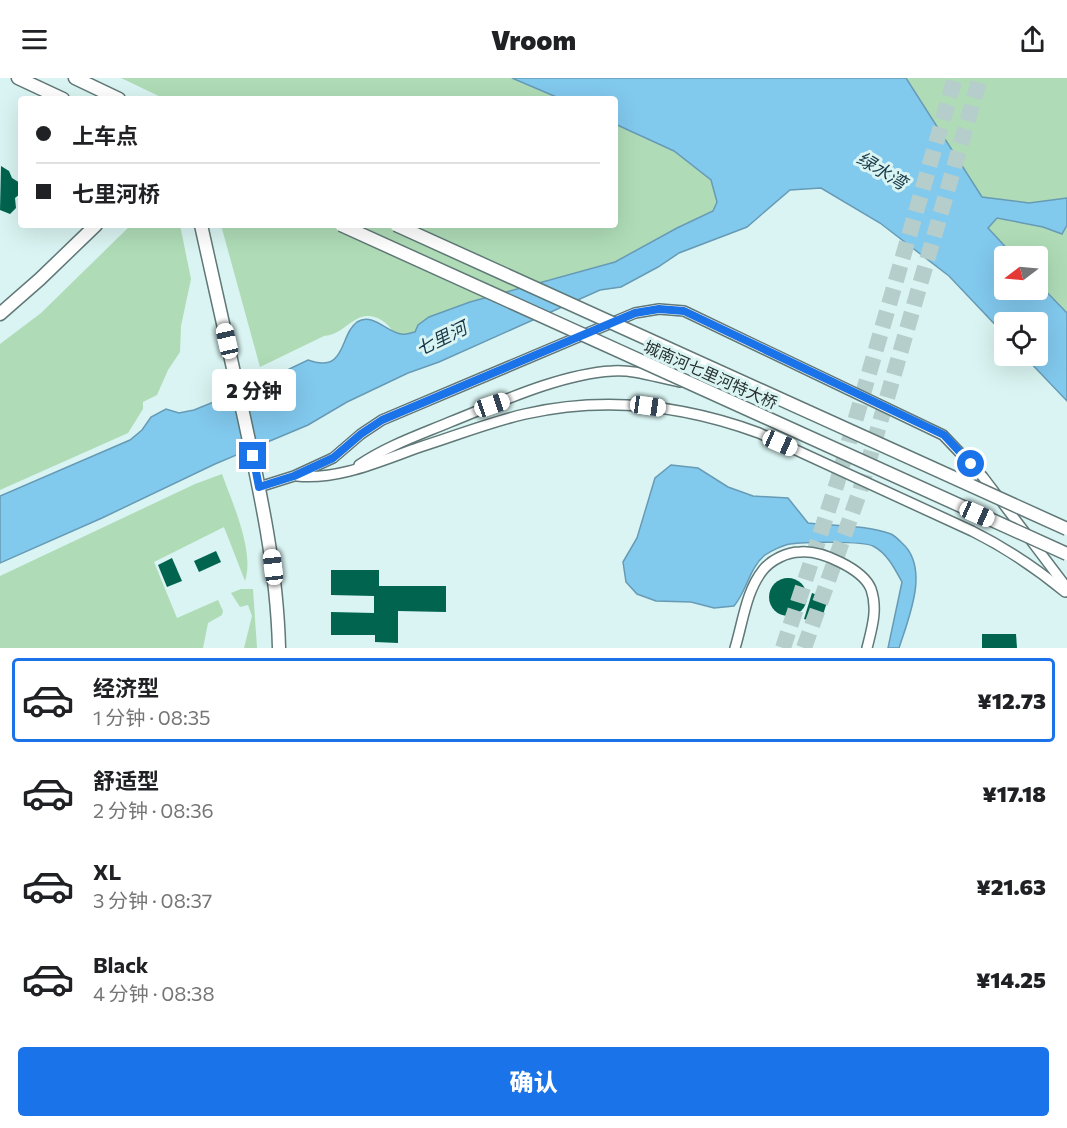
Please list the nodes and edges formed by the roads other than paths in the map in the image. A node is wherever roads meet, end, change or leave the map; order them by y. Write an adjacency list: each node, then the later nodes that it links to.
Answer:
1 (18, 78): 4 (main road)
2 (75, 78): 3 (main road)
3 (99, 94)
4 (57, 96)
5 (93, 228): 9 (main road)
6 (202, 228): 13 (main road)
7 (348, 228): 10 (main road, 城南河七里河特大桥, bridge)
8 (403, 228): 14 (main road, 城南河七里河特大桥, bridge)
9 (0, 314)
10 (695, 385): 11 (street, bridge); 15 (main road, 城南河七里河特大桥, bridge)
11 (350, 471): 12 (street); 17 (street)
12 (294, 476): 13 (street); 16 (street)
13 (258, 483): 18 (main road)
14 (1067, 529)
15 (1067, 554)
16 (1067, 588)
17 (1067, 594)
18 (279, 648)
19 (735, 648): 20 (street)
20 (867, 648)

